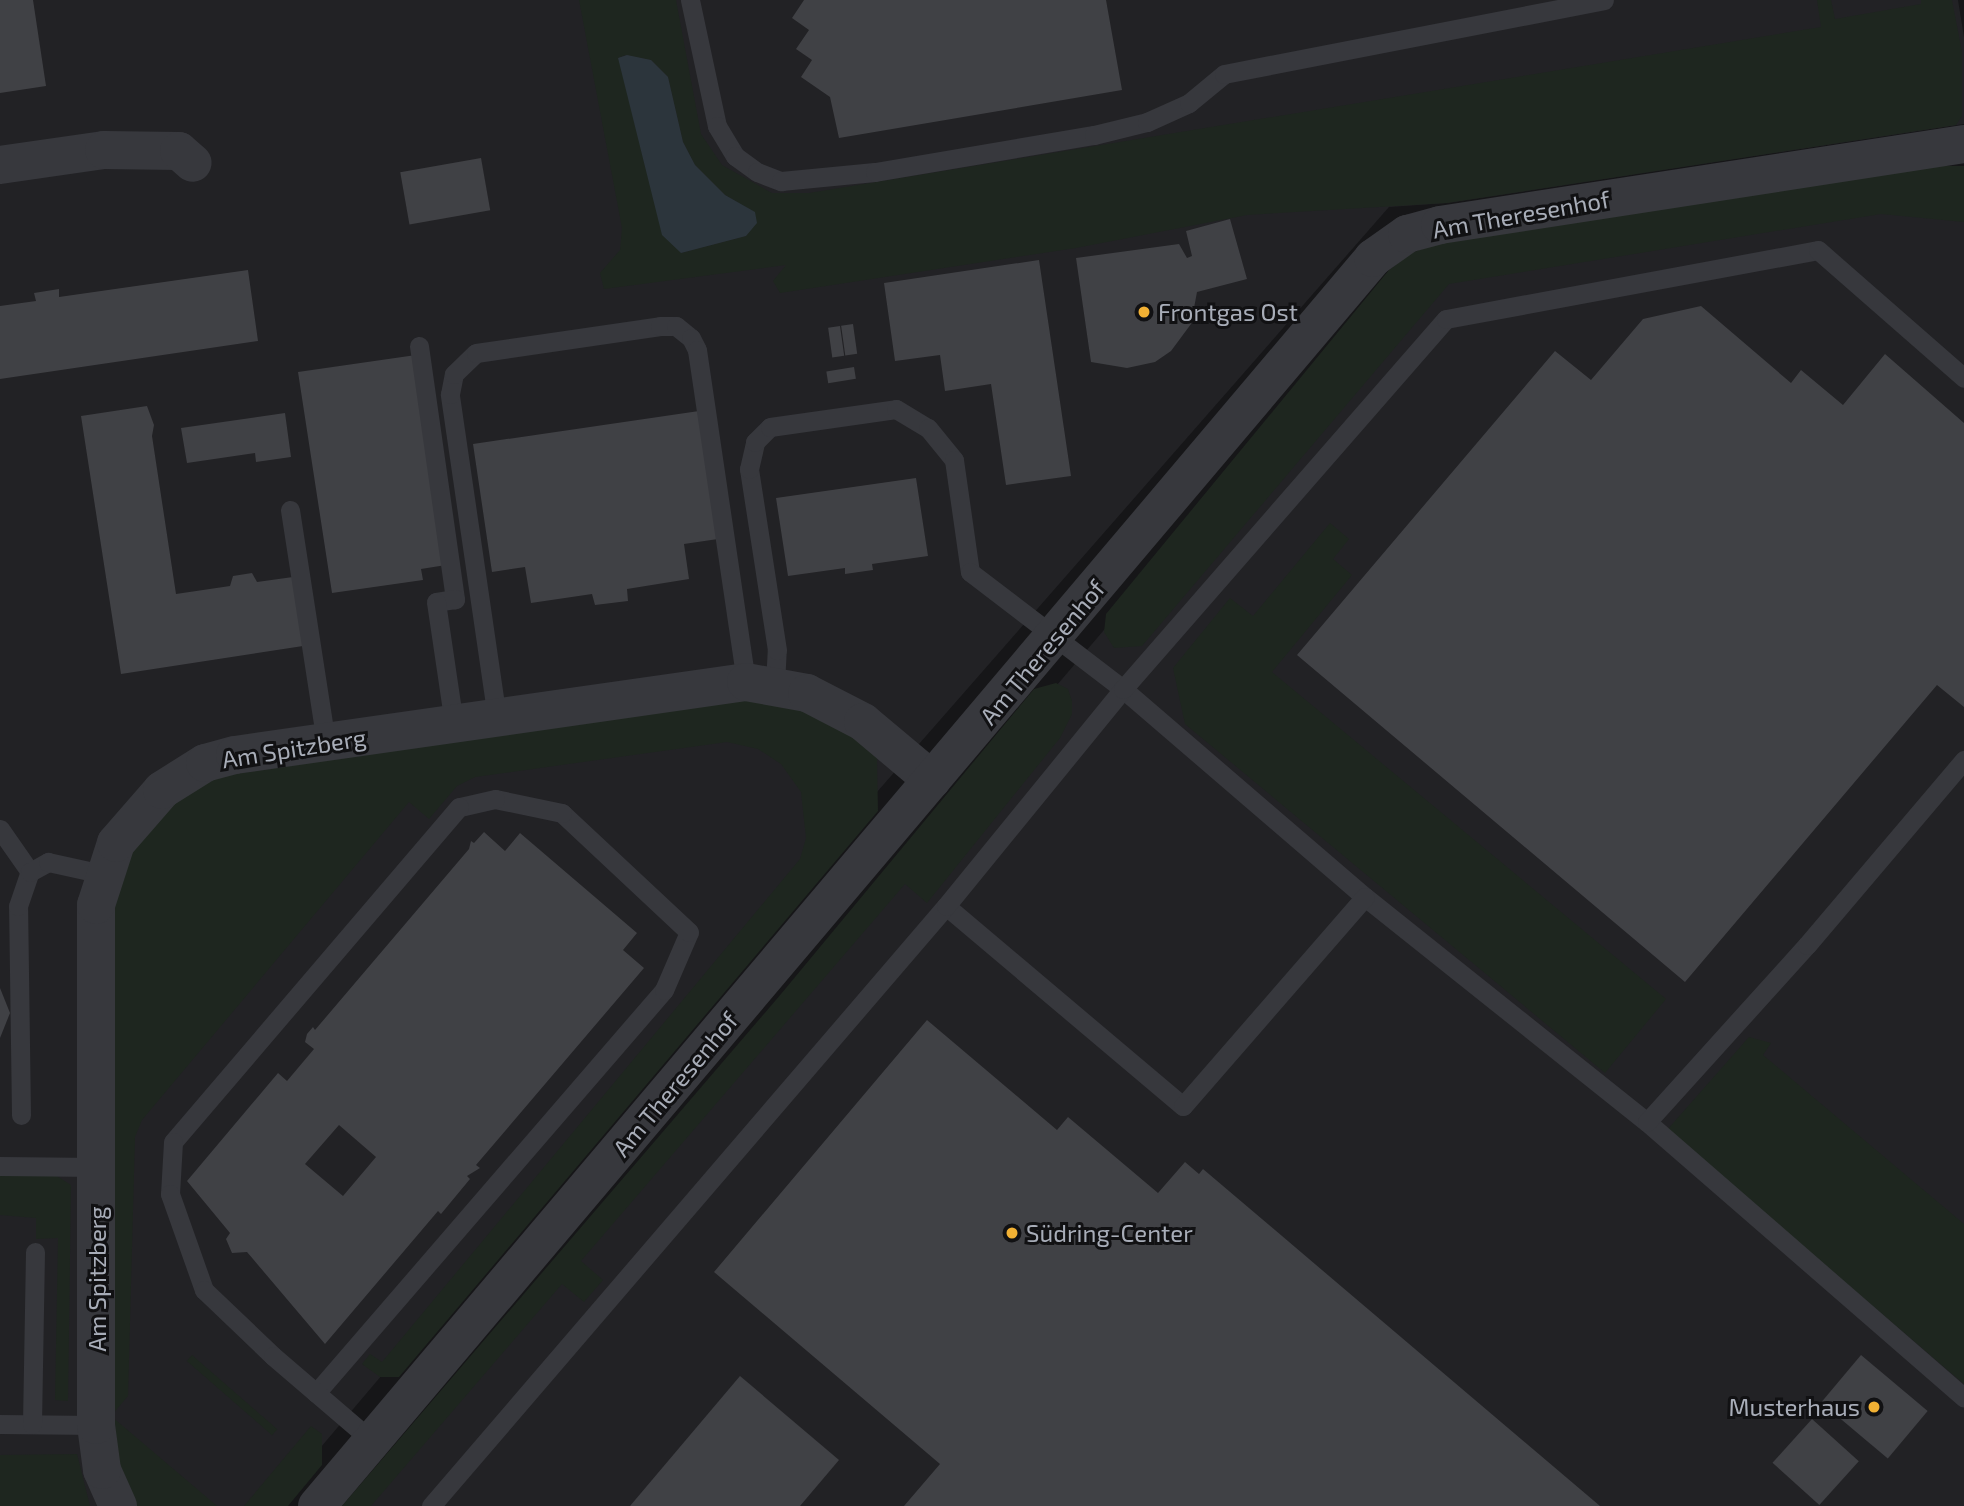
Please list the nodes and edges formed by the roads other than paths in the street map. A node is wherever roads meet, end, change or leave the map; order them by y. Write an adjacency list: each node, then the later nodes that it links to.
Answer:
1 (690, 0): 2 (lane)
2 (1604, 0)
3 (1964, 144): 9 (street, Am Theresenhof)
4 (193, 163): 5 (street)
5 (0, 165)
6 (419, 346): 13 (lane)
7 (1964, 378): 11 (lane)
8 (290, 510): 14 (lane)
9 (1056, 636): 10 (lane); 11 (lane); 16 (street, Am Theresenhof)
10 (760, 683): 12 (street, Am Spitzberg); 12 (lane); 16 (street, Am Spitzberg)
11 (1123, 689): 20 (lane); 21 (lane)
12 (497, 718): 13 (street, Am Spitzberg)
13 (454, 724): 14 (street, Am Spitzberg)
14 (326, 742): 19 (street, Am Spitzberg)
15 (1964, 760): 23 (lane)
16 (932, 780): 32 (street, Am Theresenhof)
17 (0, 829): 18 (lane)
18 (30, 872): 19 (lane); 22 (lane)
19 (103, 874): 25 (street, Am Spitzberg)
20 (1366, 897): 21 (lane); 23 (lane)
21 (946, 906): 35 (lane)
22 (21, 1115)
23 (1647, 1122): 28 (lane)
24 (0, 1166): 25 (lane)
25 (98, 1167): 31 (street, Am Spitzberg)
26 (35, 1252): 30 (lane)
27 (316, 1393): 27 (lane); 32 (lane)
28 (1964, 1398)
29 (0, 1424): 30 (lane)
30 (32, 1424): 31 (lane)
31 (96, 1425): 33 (street, Am Spitzberg)
32 (372, 1441): 34 (street, Am Theresenhof)
33 (118, 1506)
34 (317, 1506)
35 (431, 1506)

